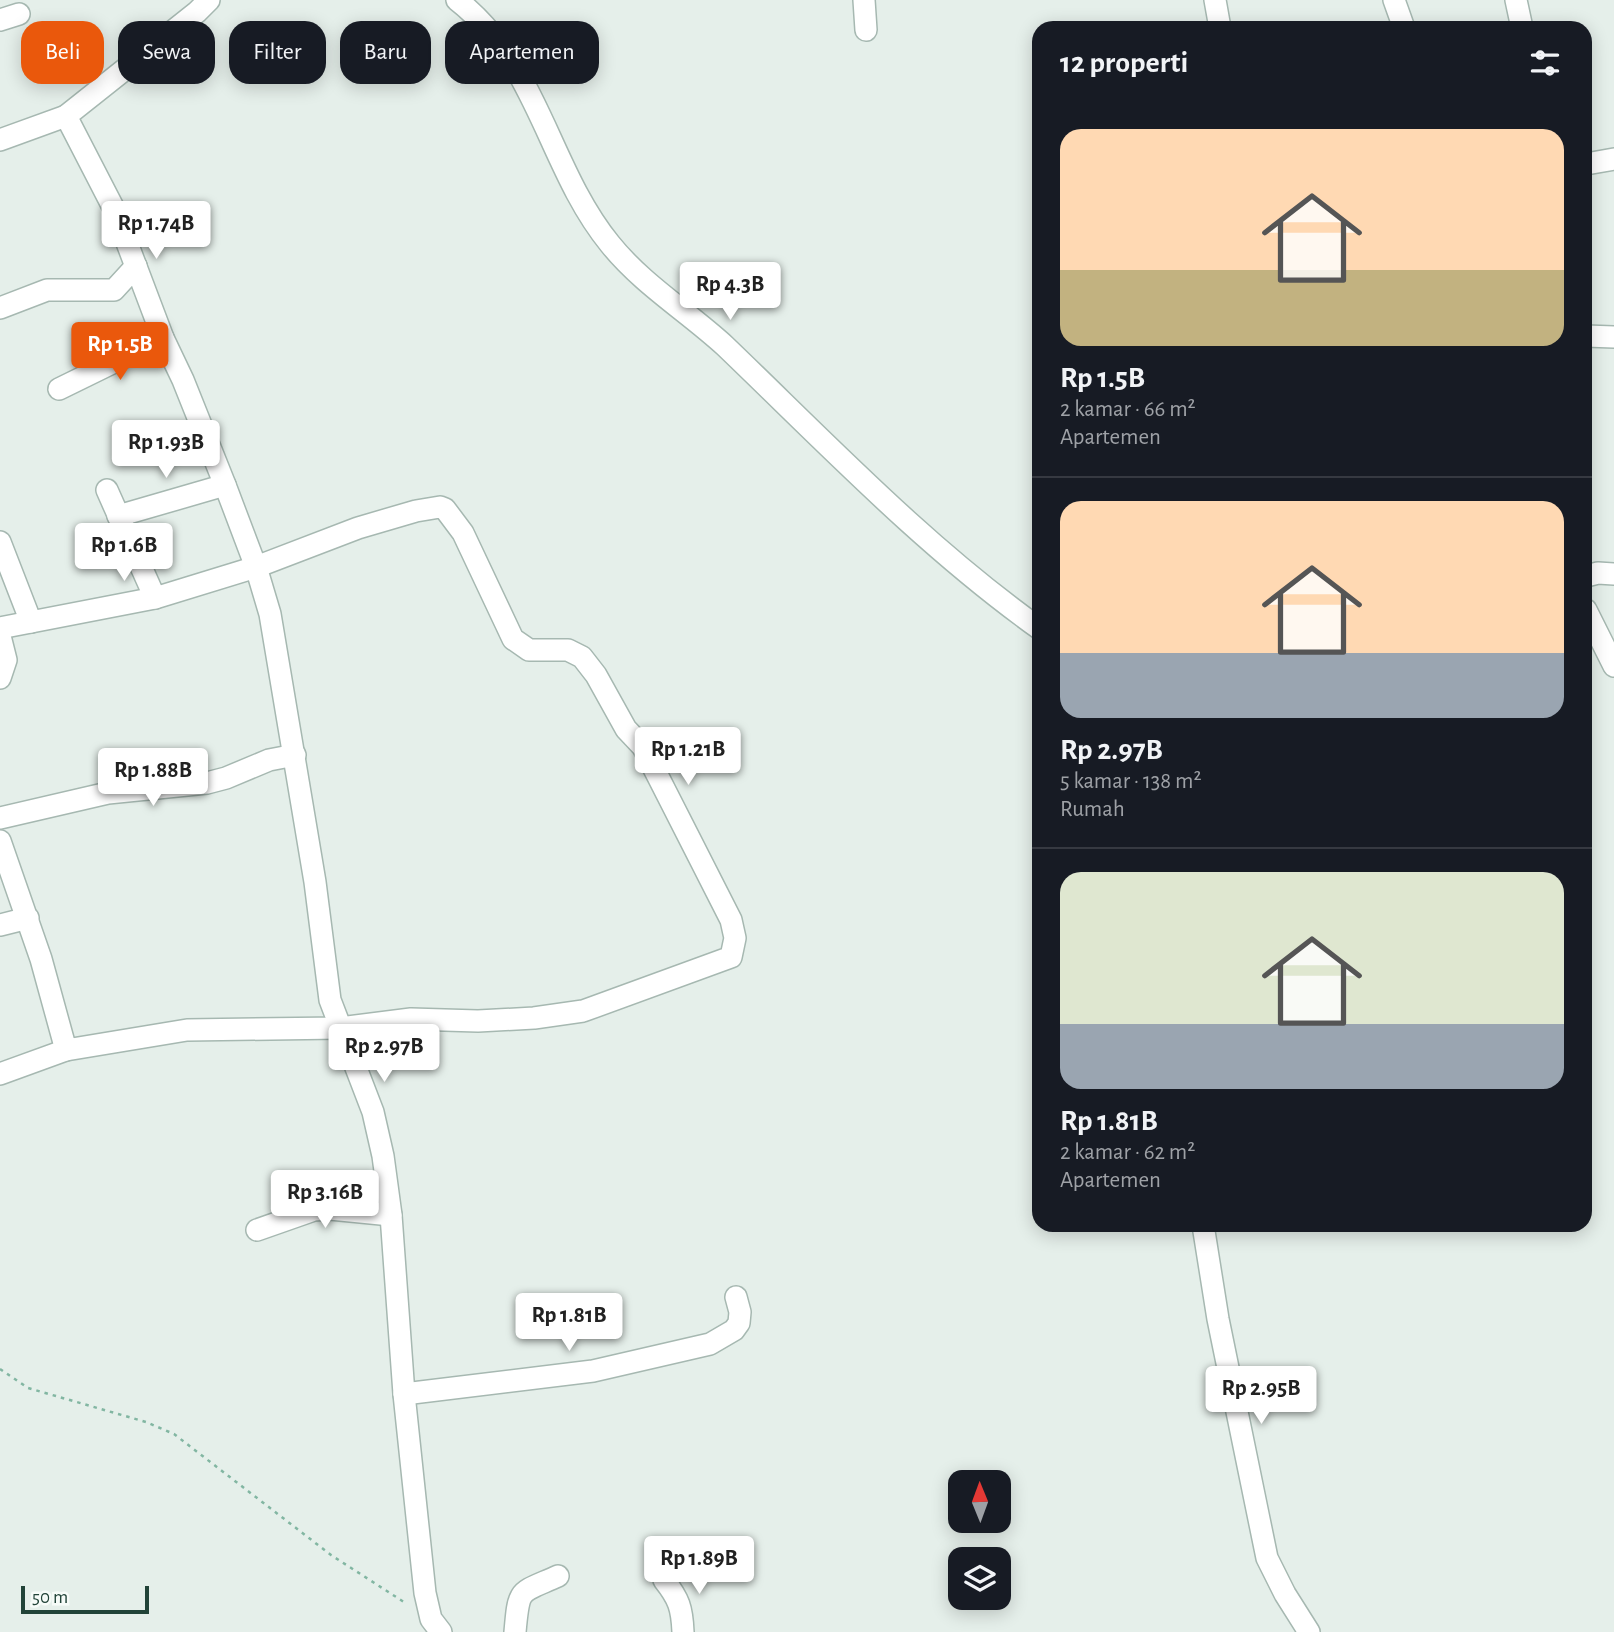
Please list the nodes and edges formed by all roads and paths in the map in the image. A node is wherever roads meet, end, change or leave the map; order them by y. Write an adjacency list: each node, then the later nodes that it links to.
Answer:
1 (209, 0): 11 (street)
2 (457, 0): 31 (street)
3 (864, 0): 10 (street)
4 (1215, 0): 7 (street)
5 (1394, 0): 8 (street)
6 (1516, 0): 9 (street)
7 (1219, 21)
8 (1402, 21)
9 (1520, 21)
10 (866, 30)
11 (66, 116): 12 (street); 15 (street)
12 (0, 140)
13 (1614, 159): 14 (street)
14 (1592, 163)
15 (136, 265): 16 (street); 19 (street)
16 (0, 308)
17 (1592, 337): 18 (street)
18 (1614, 337)
19 (163, 338): 20 (street); 21 (street)
20 (59, 389)
21 (225, 485): 23 (street); 25 (street)
22 (107, 490): 23 (street)
23 (118, 516): 28 (street)
24 (0, 542): 29 (street)
25 (256, 568): 28 (street); 36 (street); 41 (street)
26 (1614, 574): 27 (street)
27 (1592, 576)
28 (155, 598): 29 (street)
29 (31, 622): 32 (street)
30 (1592, 622): 34 (street)
31 (1032, 623)
32 (0, 628)
33 (0, 636): 35 (street)
34 (1614, 666)
35 (0, 678)
36 (295, 755): 37 (street); 41 (street)
37 (0, 818)
38 (0, 841): 39 (street)
39 (28, 918): 40 (street); 42 (street)
40 (0, 925)
41 (340, 1028): 42 (street); 44 (street)
42 (66, 1050): 43 (street)
43 (0, 1074)
44 (391, 1215): 45 (street); 49 (street)
45 (257, 1230)
46 (1204, 1232): 55 (street)
47 (736, 1297): 49 (street)
48 (0, 1369): 52 (path)
49 (404, 1394): 52 (street)
50 (558, 1576): 53 (street)
51 (664, 1580): 54 (street)
52 (436, 1625)
53 (515, 1632)
54 (683, 1632)
55 (1309, 1632)

